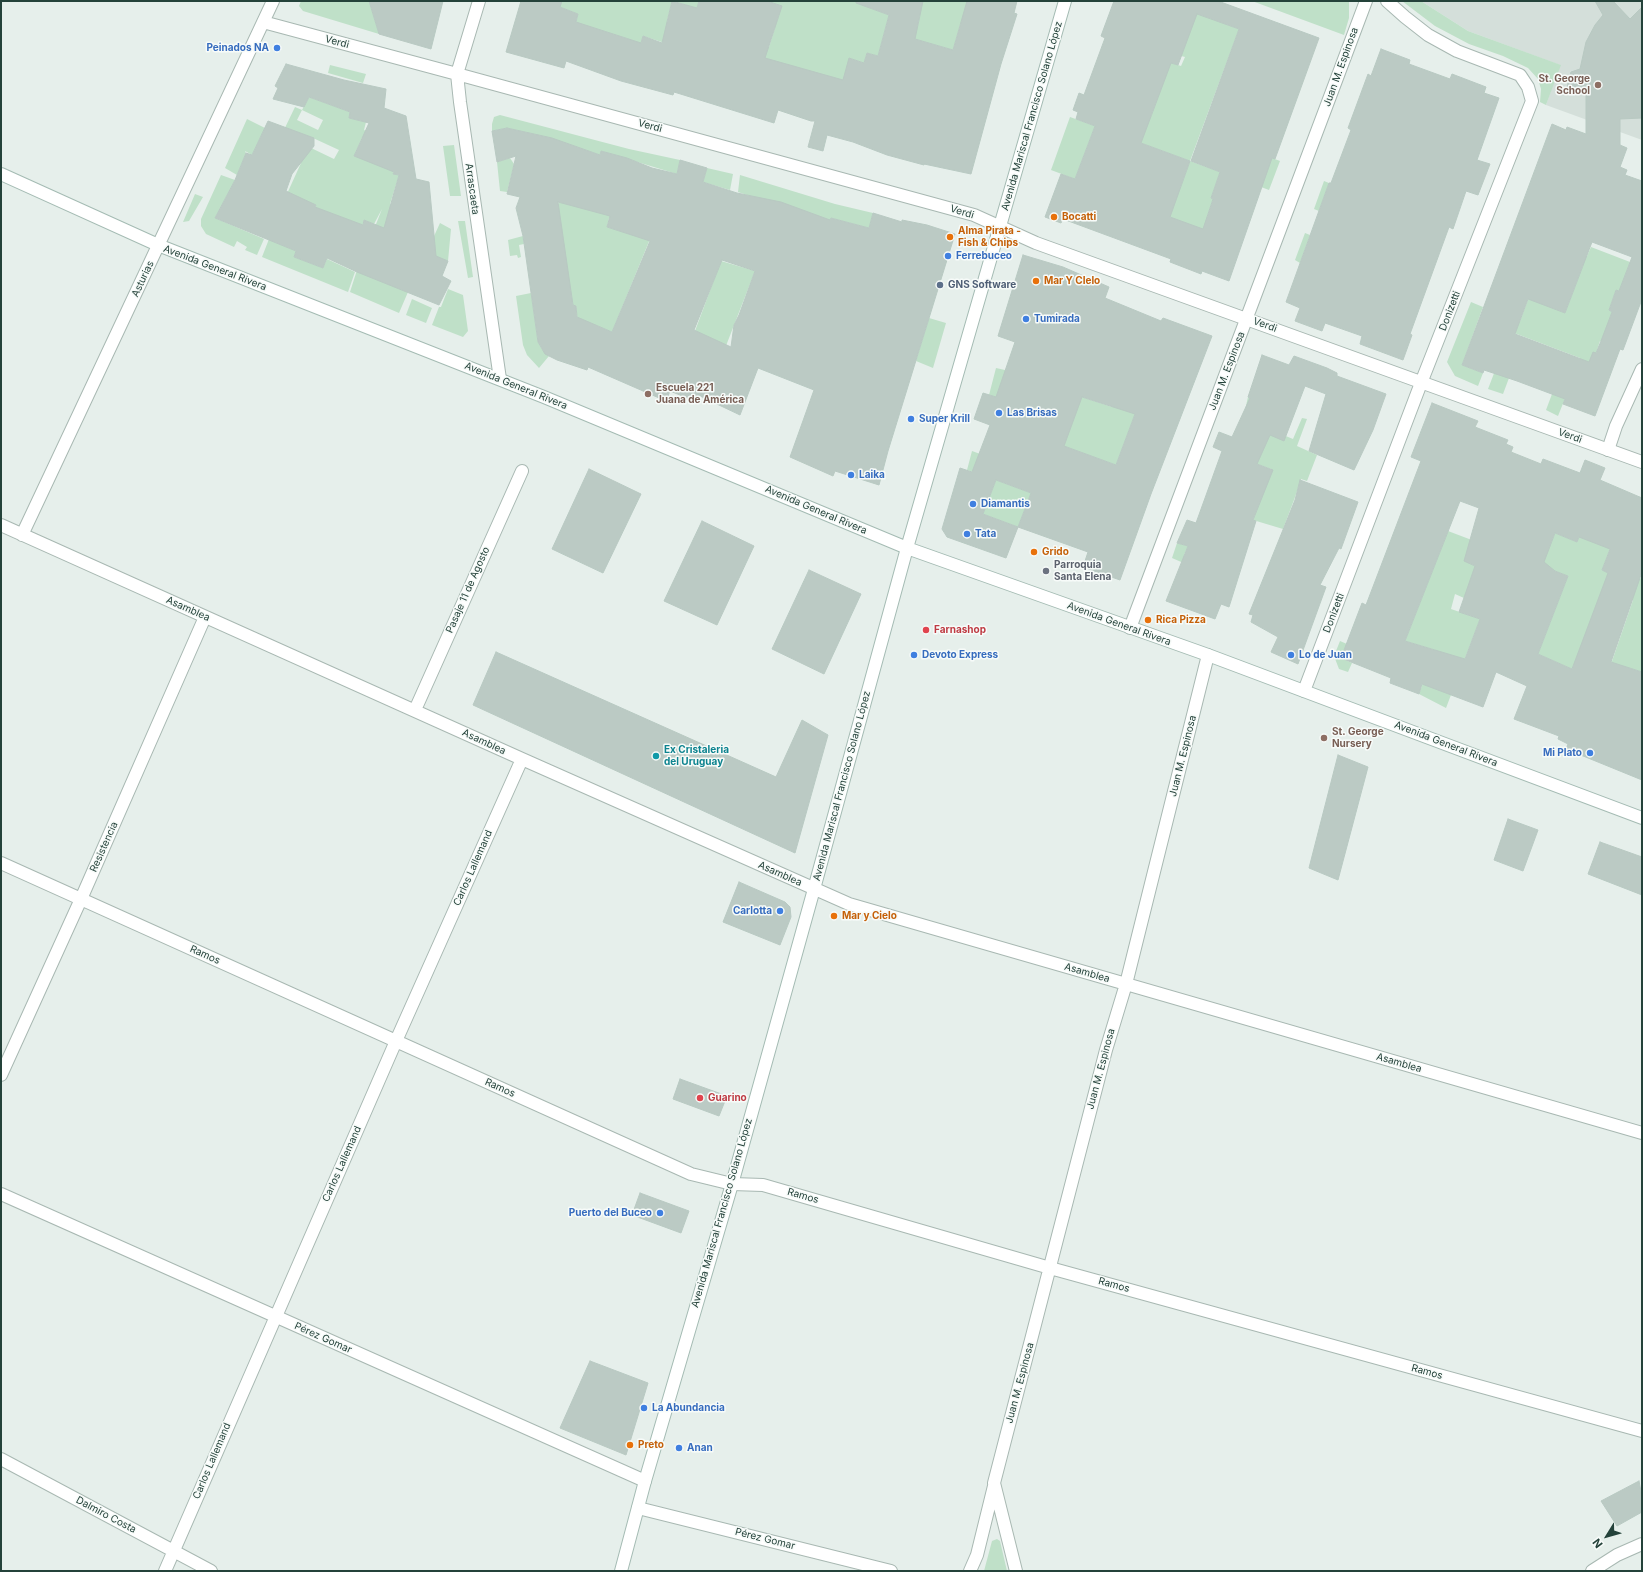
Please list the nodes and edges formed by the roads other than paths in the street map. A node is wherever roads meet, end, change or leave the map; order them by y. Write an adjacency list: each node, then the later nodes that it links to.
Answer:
1 (273, 1): 6 (street, Asturias)
2 (479, 1): 7 (street, Arrascaeta)
3 (1064, 1): 9 (street, Avenida Mariscal Francisco Solano López)
4 (1366, 1): 11 (street, Juan M. Espinosa)
5 (1387, 1): 14 (street, Donizetti)
6 (263, 22): 7 (street, Verdi); 10 (street, Asturias)
7 (457, 74): 9 (street, Verdi); 13 (street, Arrascaeta)
8 (1, 174): 10 (street, Avenida General Rivera)
9 (1000, 227): 11 (street, Verdi); 20 (street, Avenida Mariscal Francisco Solano López)
10 (158, 245): 13 (street, Avenida General Rivera); 19 (street, Asturias)
11 (1247, 318): 14 (street, Verdi); 22 (street, Juan M. Espinosa)
12 (1642, 369): 15 (street)
13 (500, 379): 20 (street, Avenida General Rivera)
14 (1421, 383): 15 (street, Verdi); 24 (street, Donizetti)
15 (1608, 450): 16 (street, Verdi)
16 (1642, 462)
17 (522, 471): 25 (street, Pasaje 11 de Agosto)
18 (1, 525): 19 (street, Asamblea)
19 (22, 534): 21 (street, Asamblea)
20 (906, 548): 22 (street, Avenida General Rivera); 29 (street, Avenida Mariscal Francisco Solano López)
21 (205, 617): 25 (street, Asamblea); 30 (street, Resistencia)
22 (1130, 628): 23 (street, Avenida General Rivera)
23 (1208, 655): 24 (street, Avenida General Rivera); 31 (street, Juan M. Espinosa)
24 (1304, 691): 27 (street, Avenida General Rivera)
25 (415, 710): 26 (street, Asamblea)
26 (522, 760): 29 (street, Asamblea); 32 (street, Carlos Lallemand)
27 (1642, 818)
28 (1, 863): 30 (street, Ramos)
29 (814, 889): 31 (street, Asamblea); 35 (street, Avenida Mariscal Francisco Solano López)
30 (81, 899): 32 (street, Ramos); 33 (street, Resistencia)
31 (1126, 984): 34 (street, Asamblea); 37 (street, Juan M. Espinosa)
32 (396, 1041): 35 (street, Ramos); 38 (street, Carlos Lallemand)
33 (1, 1076)
34 (1642, 1133)
35 (732, 1184): 37 (street, Ramos); 41 (street, Avenida Mariscal Francisco Solano López)
36 (1, 1194): 38 (street, Pérez Gomar)
37 (1050, 1268): 39 (street, Ramos); 42 (street, Juan M. Espinosa)
38 (275, 1317): 41 (street, Pérez Gomar); 45 (street, Carlos Lallemand)
39 (1642, 1431)
40 (1, 1459): 45 (street, Dalmiro Costa)
41 (645, 1481): 43 (street, Avenida Mariscal Francisco Solano López)
42 (994, 1483): 50 (street, Juan M. Espinosa); 51 (street, Juan M. Espinosa)
43 (638, 1508): 48 (street, Avenida Mariscal Francisco Solano López); 49 (street, Pérez Gomar)
44 (1642, 1544): 52 (street)
45 (173, 1552): 46 (street, Carlos Lallemand); 47 (street, Dalmiro Costa)
46 (165, 1571)
47 (211, 1571)
48 (621, 1571)
49 (891, 1571)
50 (970, 1571)
51 (1016, 1571)
52 (1592, 1571)

